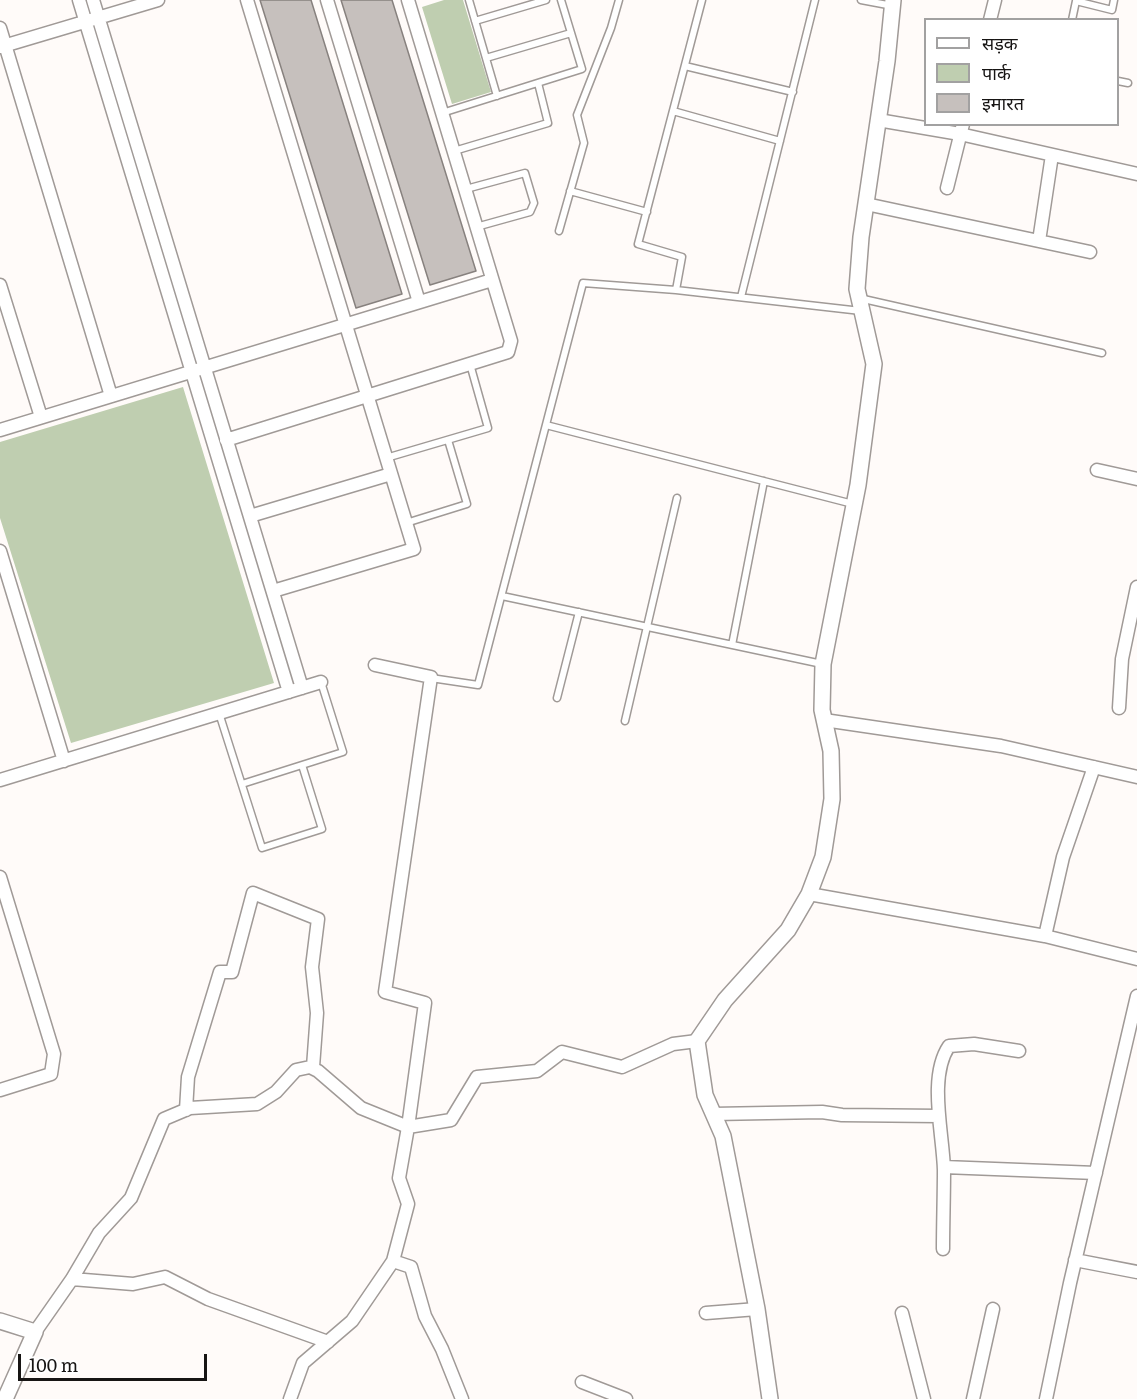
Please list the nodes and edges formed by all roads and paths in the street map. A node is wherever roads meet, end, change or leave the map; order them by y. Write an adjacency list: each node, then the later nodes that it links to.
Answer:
1 (79, 0): 21 (street)
2 (93, 0): 17 (street)
3 (158, 0): 17 (street)
4 (247, 0): 57 (street)
5 (327, 0): 55 (street)
6 (469, 0): 20 (lane)
7 (546, 0): 20 (lane)
8 (561, 0): 23 (lane)
9 (618, 0): 44 (lane)
10 (702, 0): 26 (lane)
11 (815, 0): 30 (lane)
12 (861, 0): 16 (lane)
13 (995, 0): 18 (street)
14 (1114, 0): 19 (lane)
15 (411, 1): 33 (street)
16 (893, 3): 34 (street)
17 (98, 18): 21 (street); 60 (street)
18 (990, 18)
19 (1072, 18)
20 (476, 21): 25 (lane)
21 (85, 22): 24 (street); 61 (street)
22 (0, 28): 24 (street)
23 (571, 33): 25 (lane); 28 (lane)
24 (3, 46): 62 (street)
25 (486, 58): 31 (lane)
26 (685, 66): 30 (lane); 32 (lane)
27 (1119, 81): 29 (lane)
28 (538, 83): 31 (lane); 39 (lane)
29 (1128, 83)
30 (793, 92): 38 (lane)
31 (497, 96): 33 (lane)
32 (673, 111): 38 (lane); 46 (lane)
33 (442, 113): 39 (street)
34 (878, 120): 35 (street); 45 (street)
35 (924, 125)
36 (934, 126): 37 (street)
37 (962, 129): 40 (street); 42 (street)
38 (780, 141): 54 (lane)
39 (454, 151): 43 (street)
40 (1052, 155): 41 (street); 49 (street)
41 (1137, 174)
42 (947, 188)
43 (465, 189): 47 (street); 47 (lane)
44 (570, 191): 46 (lane); 48 (lane)
45 (866, 204): 49 (street); 56 (street)
46 (647, 212): 53 (lane)
47 (476, 227): 51 (street)
48 (559, 231)
49 (1039, 241): 50 (street)
50 (1090, 252)
51 (492, 280): 55 (street); 59 (street)
52 (0, 285): 64 (street)
53 (676, 290): 54 (lane); 65 (lane)
54 (741, 297): 56 (lane)
55 (419, 302): 57 (street)
56 (860, 304): 58 (lane); 75 (street)
57 (345, 325): 60 (street); 63 (street)
58 (1102, 353)
59 (470, 364): 63 (street); 68 (lane)
60 (204, 368): 61 (street); 67 (street)
61 (191, 372): 62 (street); 90 (street)
62 (111, 396): 64 (street)
63 (367, 396): 67 (street); 69 (street)
64 (41, 417): 66 (street)
65 (546, 425): 73 (lane); 81 (lane)
66 (0, 430)
67 (226, 440): 76 (street)
68 (448, 440): 69 (lane); 77 (lane)
69 (386, 458): 71 (street)
70 (1097, 470): 72 (street)
71 (391, 474): 76 (street); 77 (street)
72 (1137, 479)
73 (764, 481): 75 (lane); 84 (lane)
74 (677, 498): 83 (lane)
75 (854, 504): 85 (street)
76 (250, 516): 80 (street)
77 (406, 523): 80 (street)
78 (0, 551): 96 (street)
79 (1137, 587): 92 (street)
80 (273, 591): 89 (street)
81 (502, 596): 82 (lane); 87 (lane)
82 (579, 612): 83 (lane); 91 (lane)
83 (647, 627): 84 (lane); 95 (lane)
84 (732, 645): 85 (lane)
85 (823, 664): 94 (street)
86 (375, 665): 87 (street)
87 (431, 677): 114 (street)
88 (321, 682): 89 (street); 97 (lane)
89 (303, 688): 90 (street)
90 (289, 692): 93 (street)
91 (556, 698)
92 (1119, 708)
93 (219, 714): 96 (street); 101 (lane)
94 (824, 720): 98 (street); 103 (street)
95 (626, 721)
96 (64, 761): 100 (street)
97 (302, 765): 101 (lane); 101 (lane)
98 (1094, 768): 99 (street); 104 (street)
99 (1137, 777)
100 (0, 780)
101 (242, 784)
102 (0, 877): 110 (street)
103 (809, 894): 104 (street); 107 (street)
104 (1045, 936): 105 (street)
105 (1137, 959)
106 (1137, 996): 116 (street)
107 (697, 1041): 112 (street); 114 (street)
108 (1019, 1051): 113 (street)
109 (314, 1068): 111 (street); 111 (street); 114 (street)
110 (0, 1090)
111 (186, 1110): 121 (street)
112 (714, 1114): 113 (street); 122 (street)
113 (939, 1116): 115 (street)
114 (408, 1127): 119 (street)
115 (944, 1167): 116 (street); 117 (street)
116 (1096, 1173): 118 (street)
117 (943, 1250)
118 (1075, 1260): 120 (street); 137 (street)
119 (393, 1261): 128 (street); 132 (street)
120 (1137, 1272)
121 (72, 1279): 127 (street); 128 (street)
122 (757, 1309): 124 (street); 134 (street)
123 (993, 1309): 136 (street)
124 (706, 1313)
125 (902, 1313): 135 (street)
126 (0, 1321): 127 (street)
127 (35, 1332): 130 (street)
128 (328, 1342): 131 (street)
129 (582, 1382): 133 (street)
130 (5, 1399)
131 (290, 1399)
132 (462, 1399)
133 (626, 1399)
134 (770, 1399)
135 (924, 1399)
136 (973, 1399)
137 (1046, 1399)

